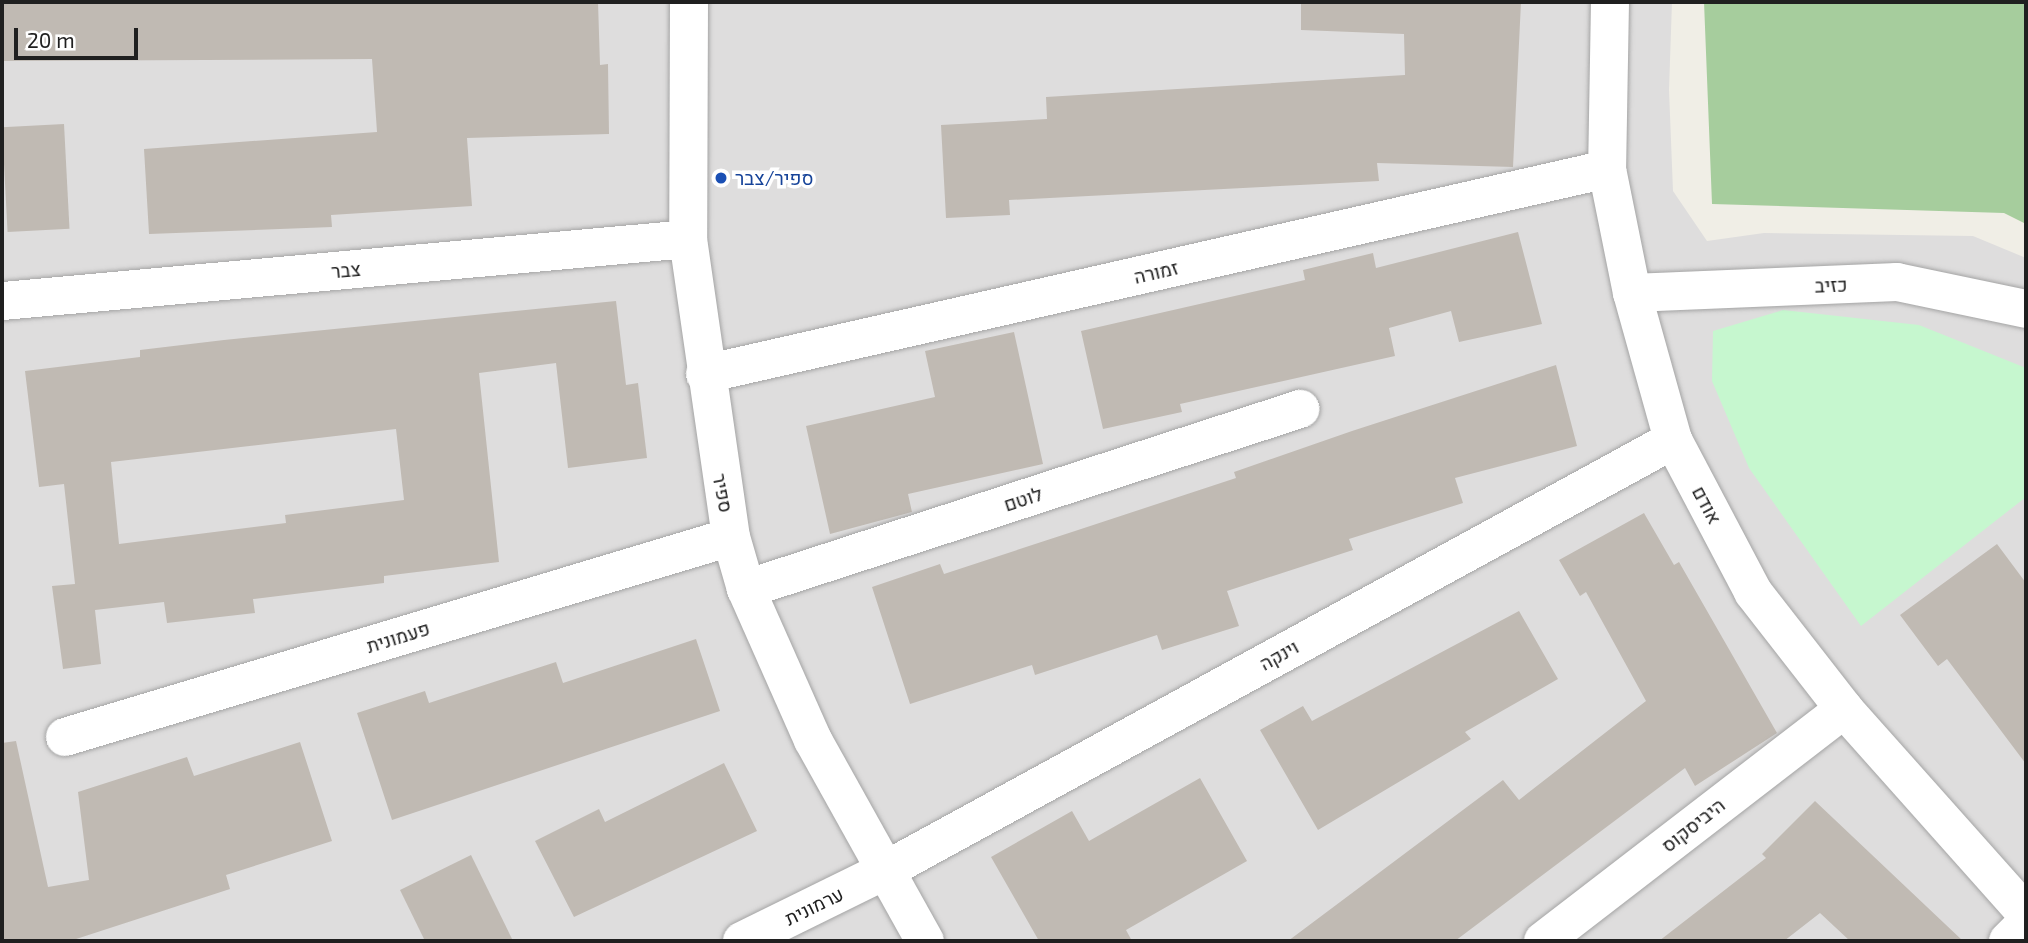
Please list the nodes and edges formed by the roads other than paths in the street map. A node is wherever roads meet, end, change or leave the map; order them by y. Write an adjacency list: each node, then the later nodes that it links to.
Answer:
1 (690, 2): 4 (street, ספיר)
2 (1610, 2): 3 (street, אודם)
3 (1607, 169): 5 (street, אודם); 8 (street, זמורה)
4 (688, 239): 6 (street, צבר); 8 (street, ספיר)
5 (1632, 293): 7 (street, כזיב); 10 (street, אודם)
6 (3, 301)
7 (2026, 309)
8 (705, 374): 11 (street, ספיר)
9 (1300, 410): 12 (street, לוטם)
10 (1673, 440): 13 (street, אודם); 15 (street, וינקה)
11 (731, 537): 12 (street, ספיר); 14 (street, פעמונית)
12 (746, 589): 15 (street, ספיר)
13 (1844, 709): 16 (street, אודם); 20 (street, היביסקוס)
14 (65, 737)
15 (886, 870): 18 (street, ערמונית); 19 (street, ספיר)
16 (2026, 913)
17 (2026, 923): 21 (street)
18 (742, 941)
19 (925, 941)
20 (1543, 941)
21 (2008, 941)

